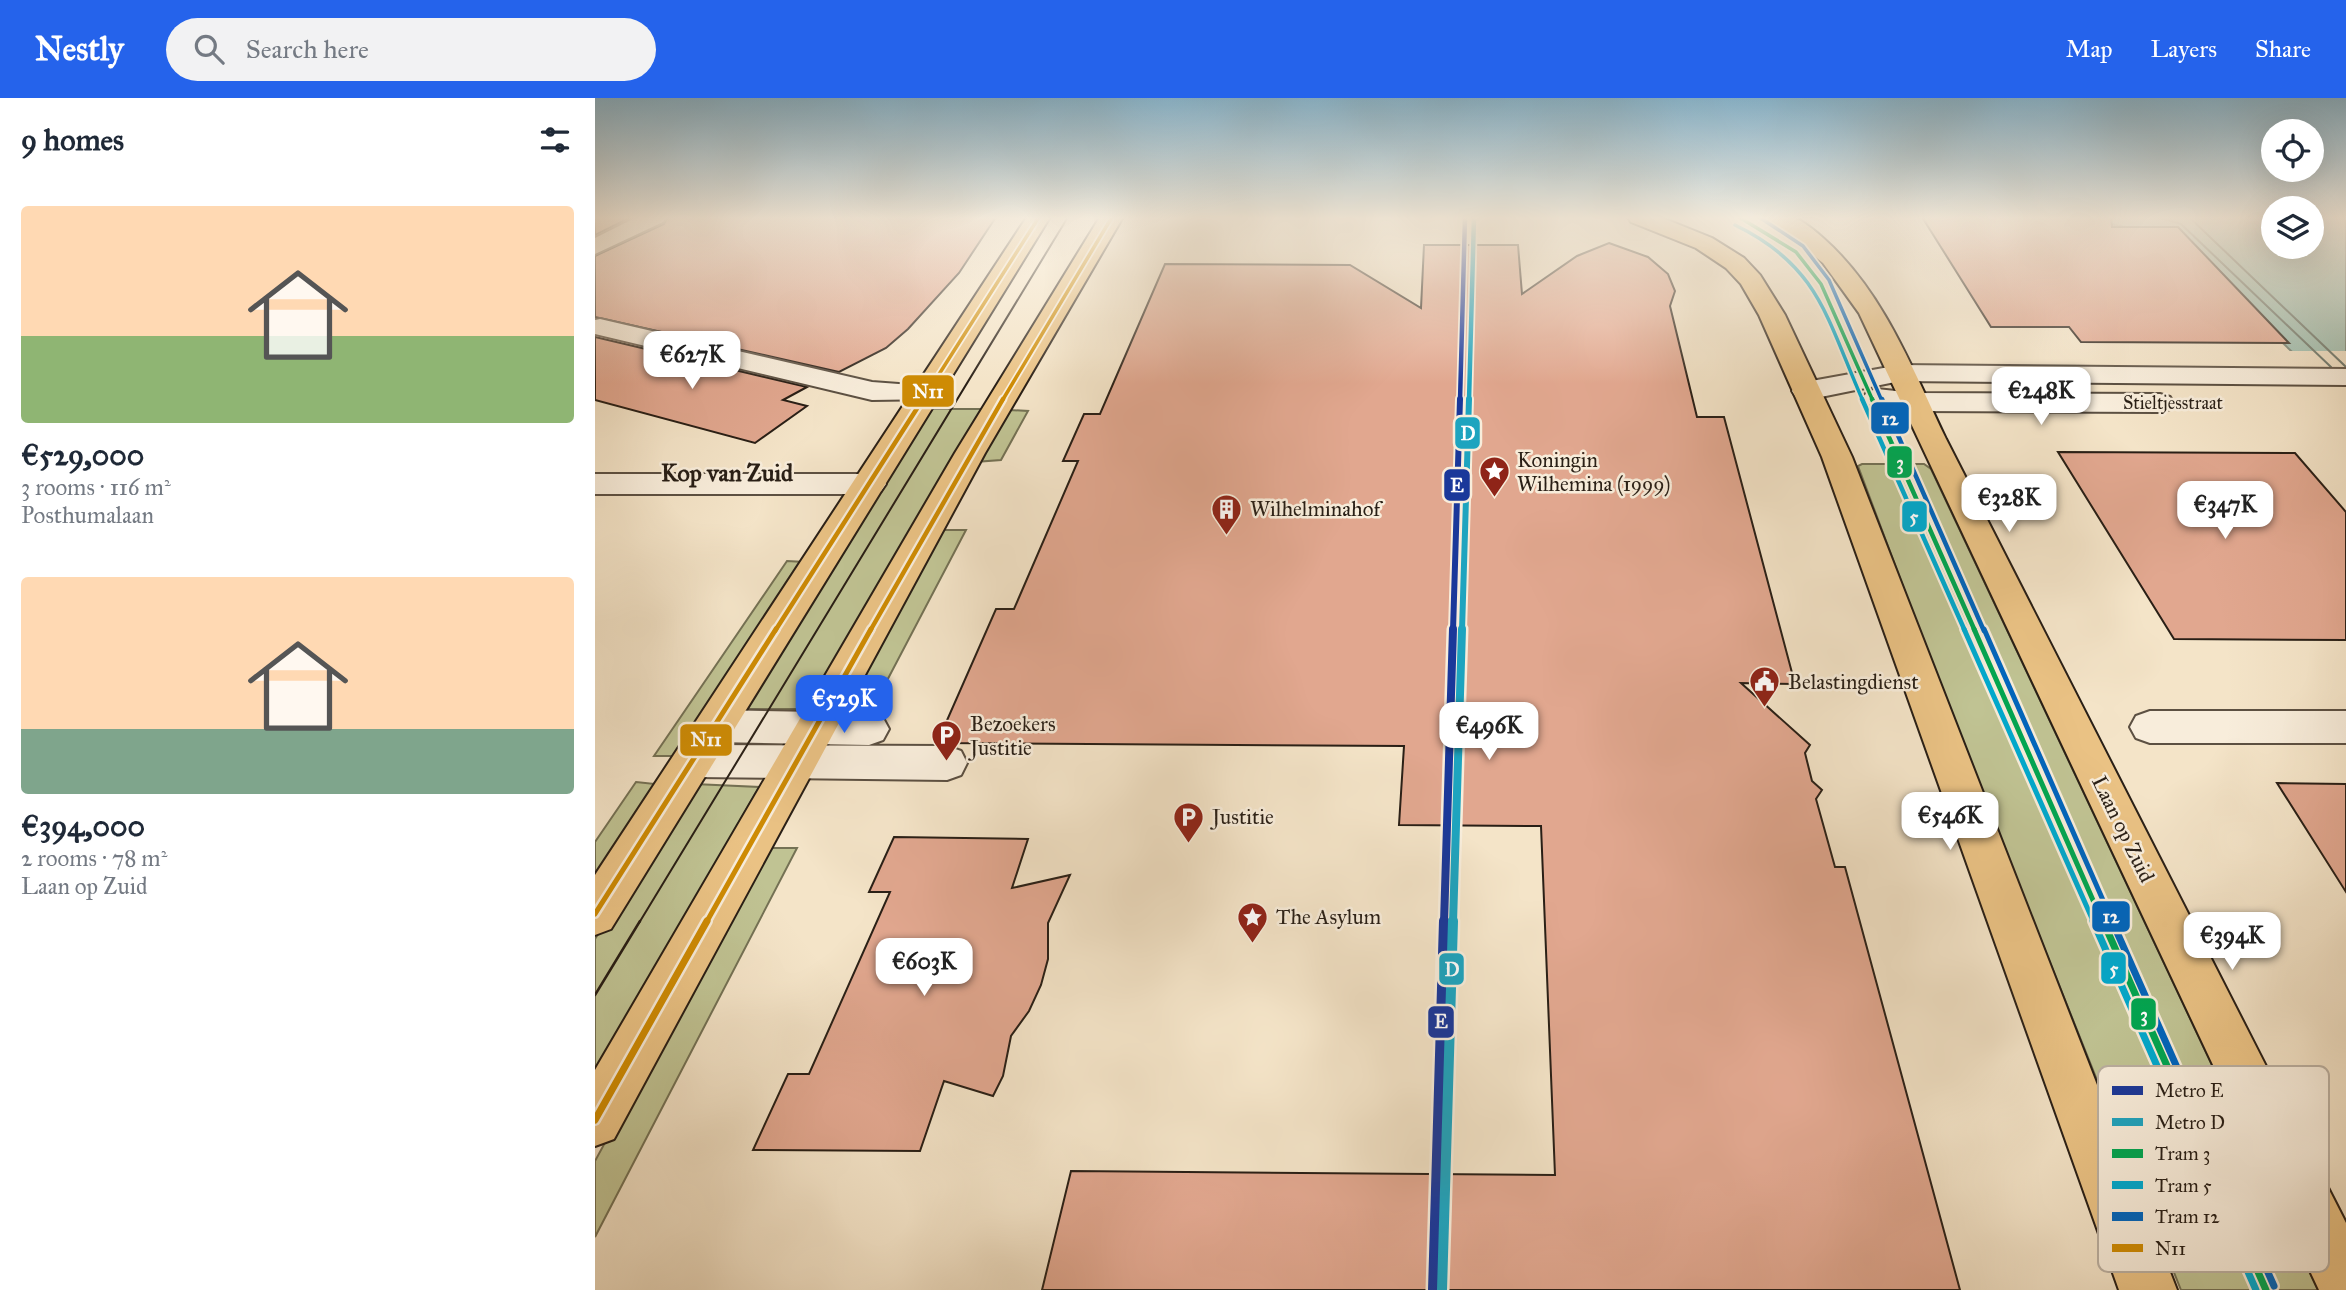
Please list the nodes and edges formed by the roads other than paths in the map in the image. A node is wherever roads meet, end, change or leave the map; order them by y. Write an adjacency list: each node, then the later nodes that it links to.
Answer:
1 (1001, 273): 9 (main road)
2 (1079, 273): 14 (main road)
3 (1744, 273): 8 (main road)
4 (1844, 273): 7 (main road, Laan op Zuid)
5 (600, 327): 9 (street)
6 (2346, 377): 7 (street, Stieltjesstraat)
7 (1907, 388): 8 (street, Stieltjesstraat); 10 (street, Stieltjesstraat); 22 (main road, Laan op Zuid)
8 (1806, 391): 24 (main road)
9 (929, 393): 12 (main road)
10 (2346, 403)
11 (595, 484): 12 (street)
12 (870, 484): 13 (main road)
13 (717, 726): 14 (street); 18 (main road)
14 (814, 727): 17 (street); 20 (main road)
15 (2150, 727): 16 (street)
16 (2346, 727)
17 (869, 729)
18 (696, 761): 20 (street); 21 (main road)
19 (947, 763): 20 (street)
20 (793, 764): 23 (main road)
21 (595, 914)
22 (2239, 1066)
23 (595, 1120)
24 (2098, 1156)
25 (2329, 1249): 27 (main road, Laan op Zuid)
26 (2141, 1272): 28 (main road)
27 (2346, 1284)
28 (2148, 1290)

